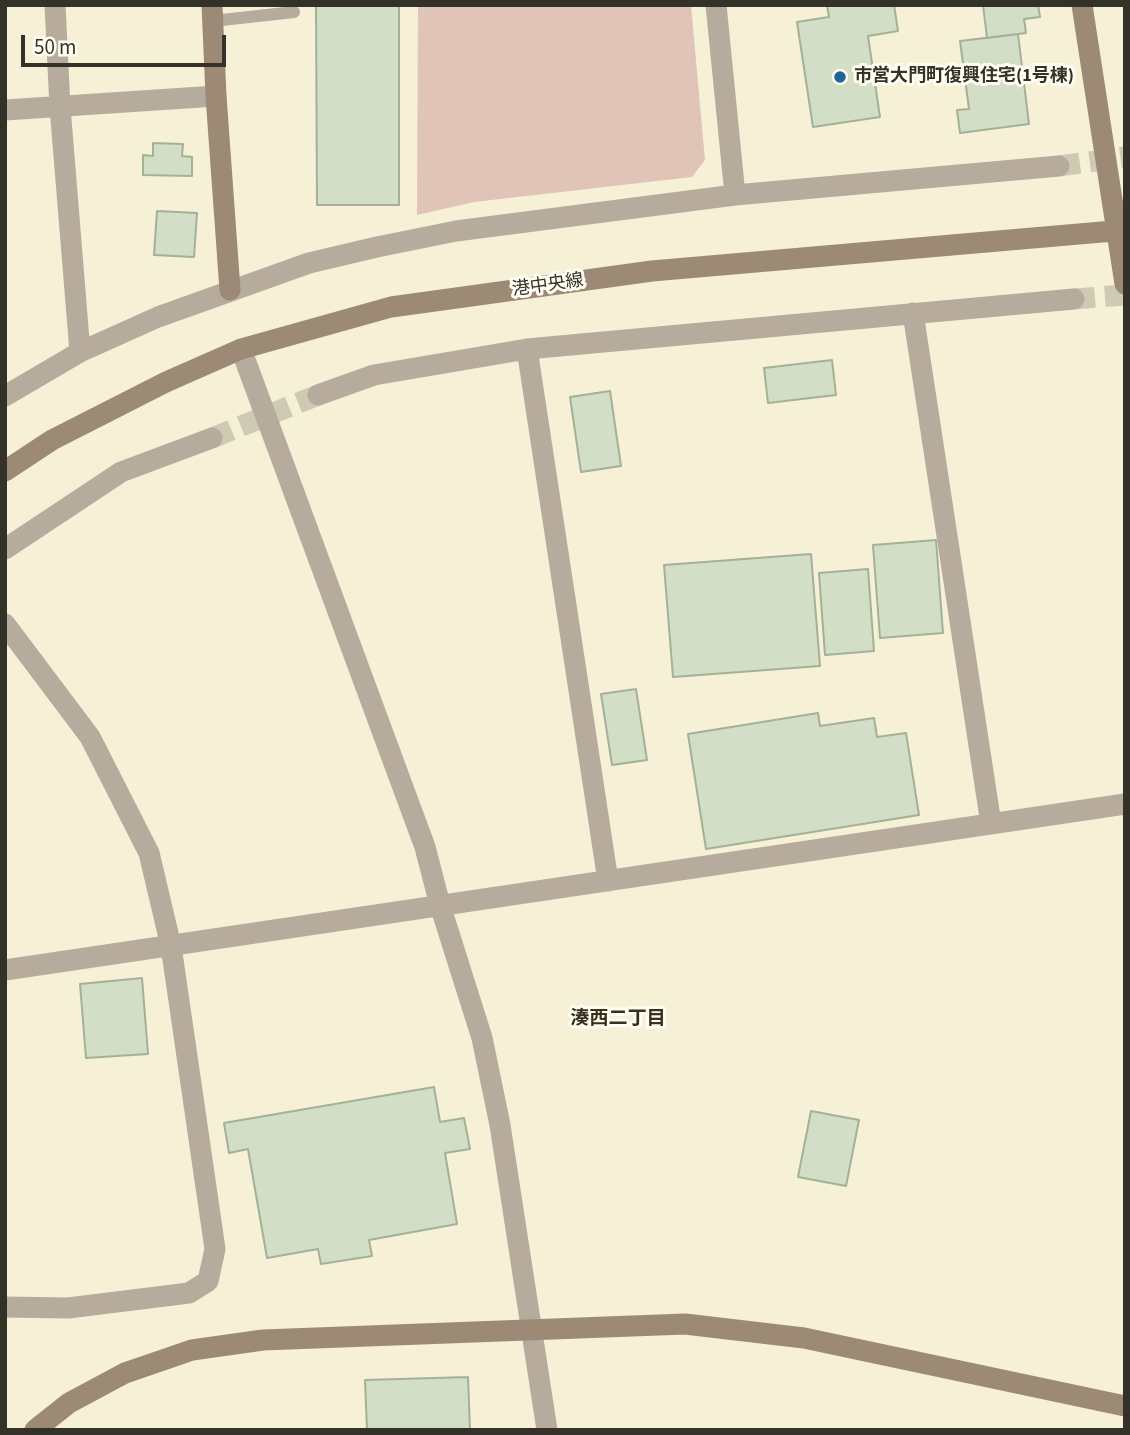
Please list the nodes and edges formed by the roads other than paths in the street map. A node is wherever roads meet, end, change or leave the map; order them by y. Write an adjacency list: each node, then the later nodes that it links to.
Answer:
1 (55, 5): 7 (street)
2 (716, 5): 10 (street)
3 (1082, 5): 11 (street)
4 (294, 12): 5 (lane)
5 (212, 13): 6 (street)
6 (216, 96): 7 (street); 13 (street)
7 (60, 107): 8 (street); 18 (street)
8 (5, 110)
9 (1059, 166): 10 (street)
10 (735, 195): 13 (street)
11 (1121, 230): 12 (street); 16 (street, 港中央線)
12 (1125, 285)
13 (230, 290): 18 (street)
14 (1074, 299): 15 (street)
15 (913, 313): 17 (street); 26 (street)
16 (242, 349): 22 (street, 港中央線); 28 (street)
17 (527, 349): 19 (street); 27 (street)
18 (80, 352): 20 (street)
19 (318, 395)
20 (5, 396)
21 (212, 438): 23 (street)
22 (5, 471)
23 (5, 549)
24 (5, 624): 29 (street)
25 (1125, 804): 26 (street)
26 (991, 824): 27 (street)
27 (608, 881): 28 (street)
28 (440, 905): 29 (street); 32 (street)
29 (171, 946): 30 (street); 31 (street)
30 (5, 970)
31 (5, 1307)
32 (531, 1329): 33 (street); 34 (street); 35 (street)
33 (1125, 1406)
34 (35, 1430)
35 (547, 1430)

